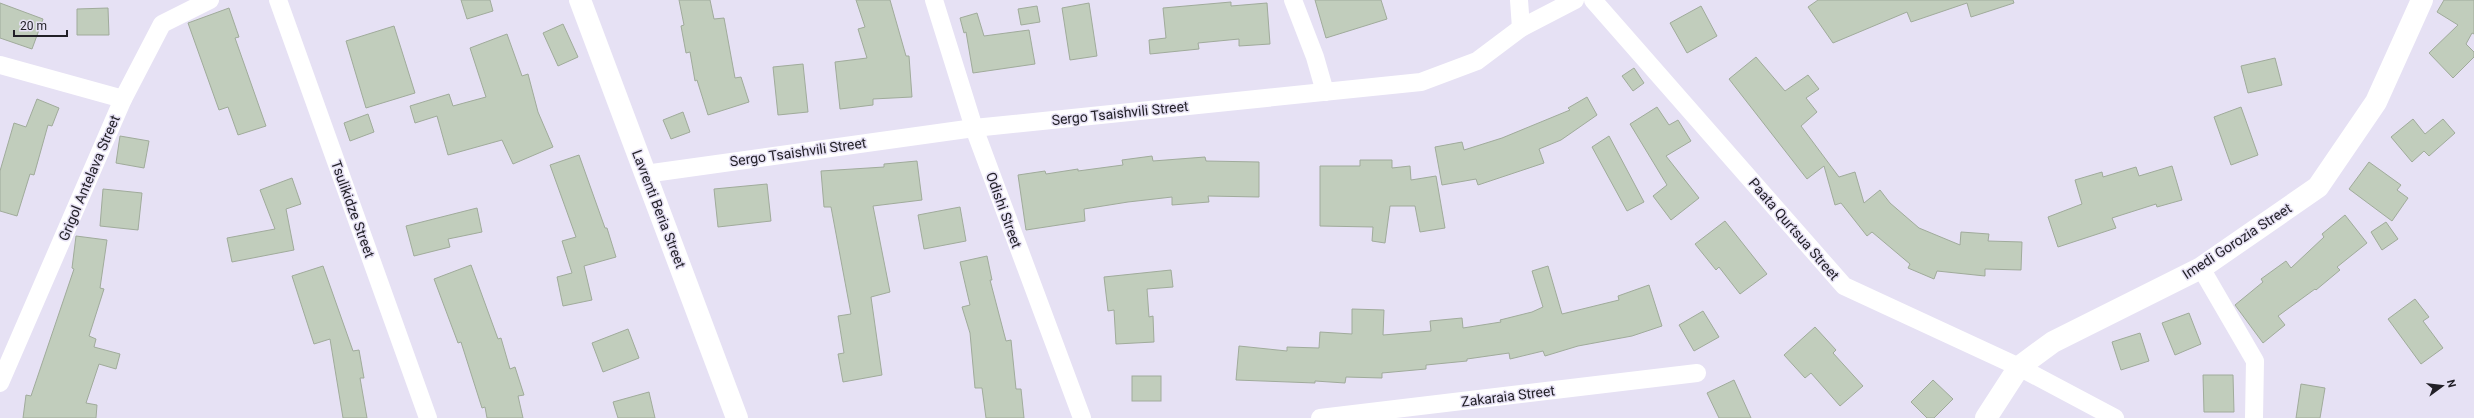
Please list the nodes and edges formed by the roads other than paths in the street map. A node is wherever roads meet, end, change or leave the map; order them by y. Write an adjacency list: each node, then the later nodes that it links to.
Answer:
1 (210, 0): 13 (street, Grigol Antelava Street)
2 (278, 0): 21 (street, Tsulikidze Street)
3 (580, 0): 15 (street, Lavrenti Beria Street)
4 (934, 0): 14 (street, Odishi Street)
5 (1293, 0): 12 (street)
6 (1519, 0): 10 (street)
7 (1575, 0): 10 (street, Sergo Tsaishvili Street)
8 (1593, 0): 17 (street, Paata Qurtsua Street)
9 (2422, 0): 16 (street, Imedi Gorozia Street)
10 (1521, 28): 12 (street, Sergo Tsaishvili Street)
11 (0, 65): 13 (street)
12 (1325, 92): 14 (street, Sergo Tsaishvili Street)
13 (123, 99): 19 (street, Grigol Antelava Street)
14 (974, 128): 15 (street, Sergo Tsaishvili Street); 23 (street, Odishi Street)
15 (645, 174): 22 (street, Lavrenti Beria Street)
16 (2201, 268): 17 (street, Imedi Gorozia Street); 27 (street)
17 (2019, 366): 25 (street, Imedi Gorozia Street); 26 (street, Paata Qurtsua Street)
18 (1697, 373): 20 (street, Zakaraia Street)
19 (0, 383)
20 (1360, 416): 24 (street, Zakaraia Street)
21 (428, 418)
22 (737, 418)
23 (1082, 418)
24 (1320, 418)
25 (1986, 418)
26 (2115, 418)
27 (2254, 418)

